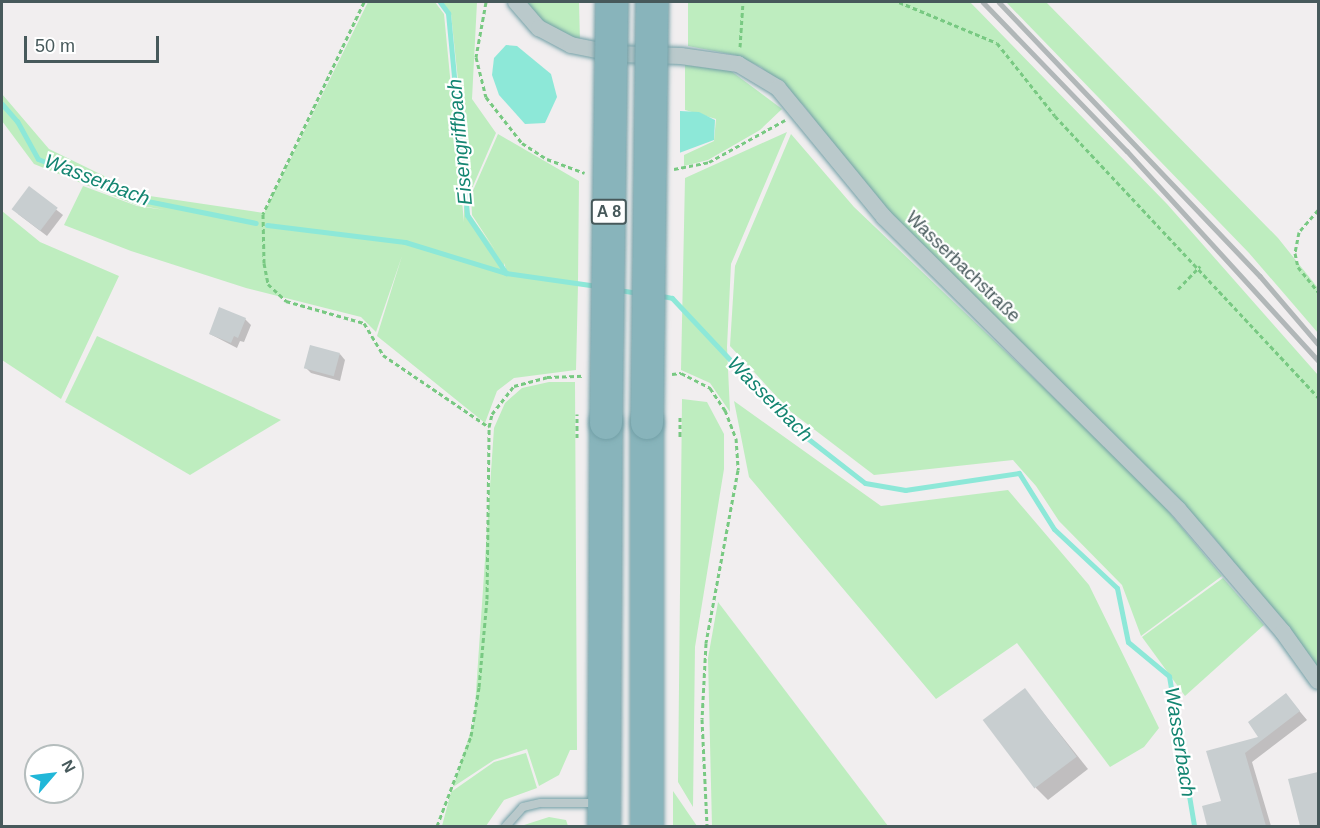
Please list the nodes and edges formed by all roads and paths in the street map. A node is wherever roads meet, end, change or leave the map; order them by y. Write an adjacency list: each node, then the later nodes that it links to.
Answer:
1 (364, 2): 15 (path)
2 (516, 2): 7 (street, Wasserbachstraße)
3 (612, 2): 20 (highway, A 8, bridge)
4 (652, 2): 23 (highway, A 8, bridge)
5 (742, 2): 7 (path)
6 (899, 2): 9 (path)
7 (738, 64): 18 (street, Wasserbachstraße)
8 (1318, 210): 11 (path)
9 (1200, 266): 10 (path); 12 (path)
10 (1178, 289)
11 (1318, 292)
12 (1318, 397)
13 (577, 414): 16 (path)
14 (680, 417): 17 (path)
15 (489, 427)
16 (577, 438)
17 (680, 439)
18 (1318, 681)
19 (471, 736): 21 (path)
20 (604, 815): 22 (lane)
21 (437, 826)
22 (506, 826)
23 (647, 826)

